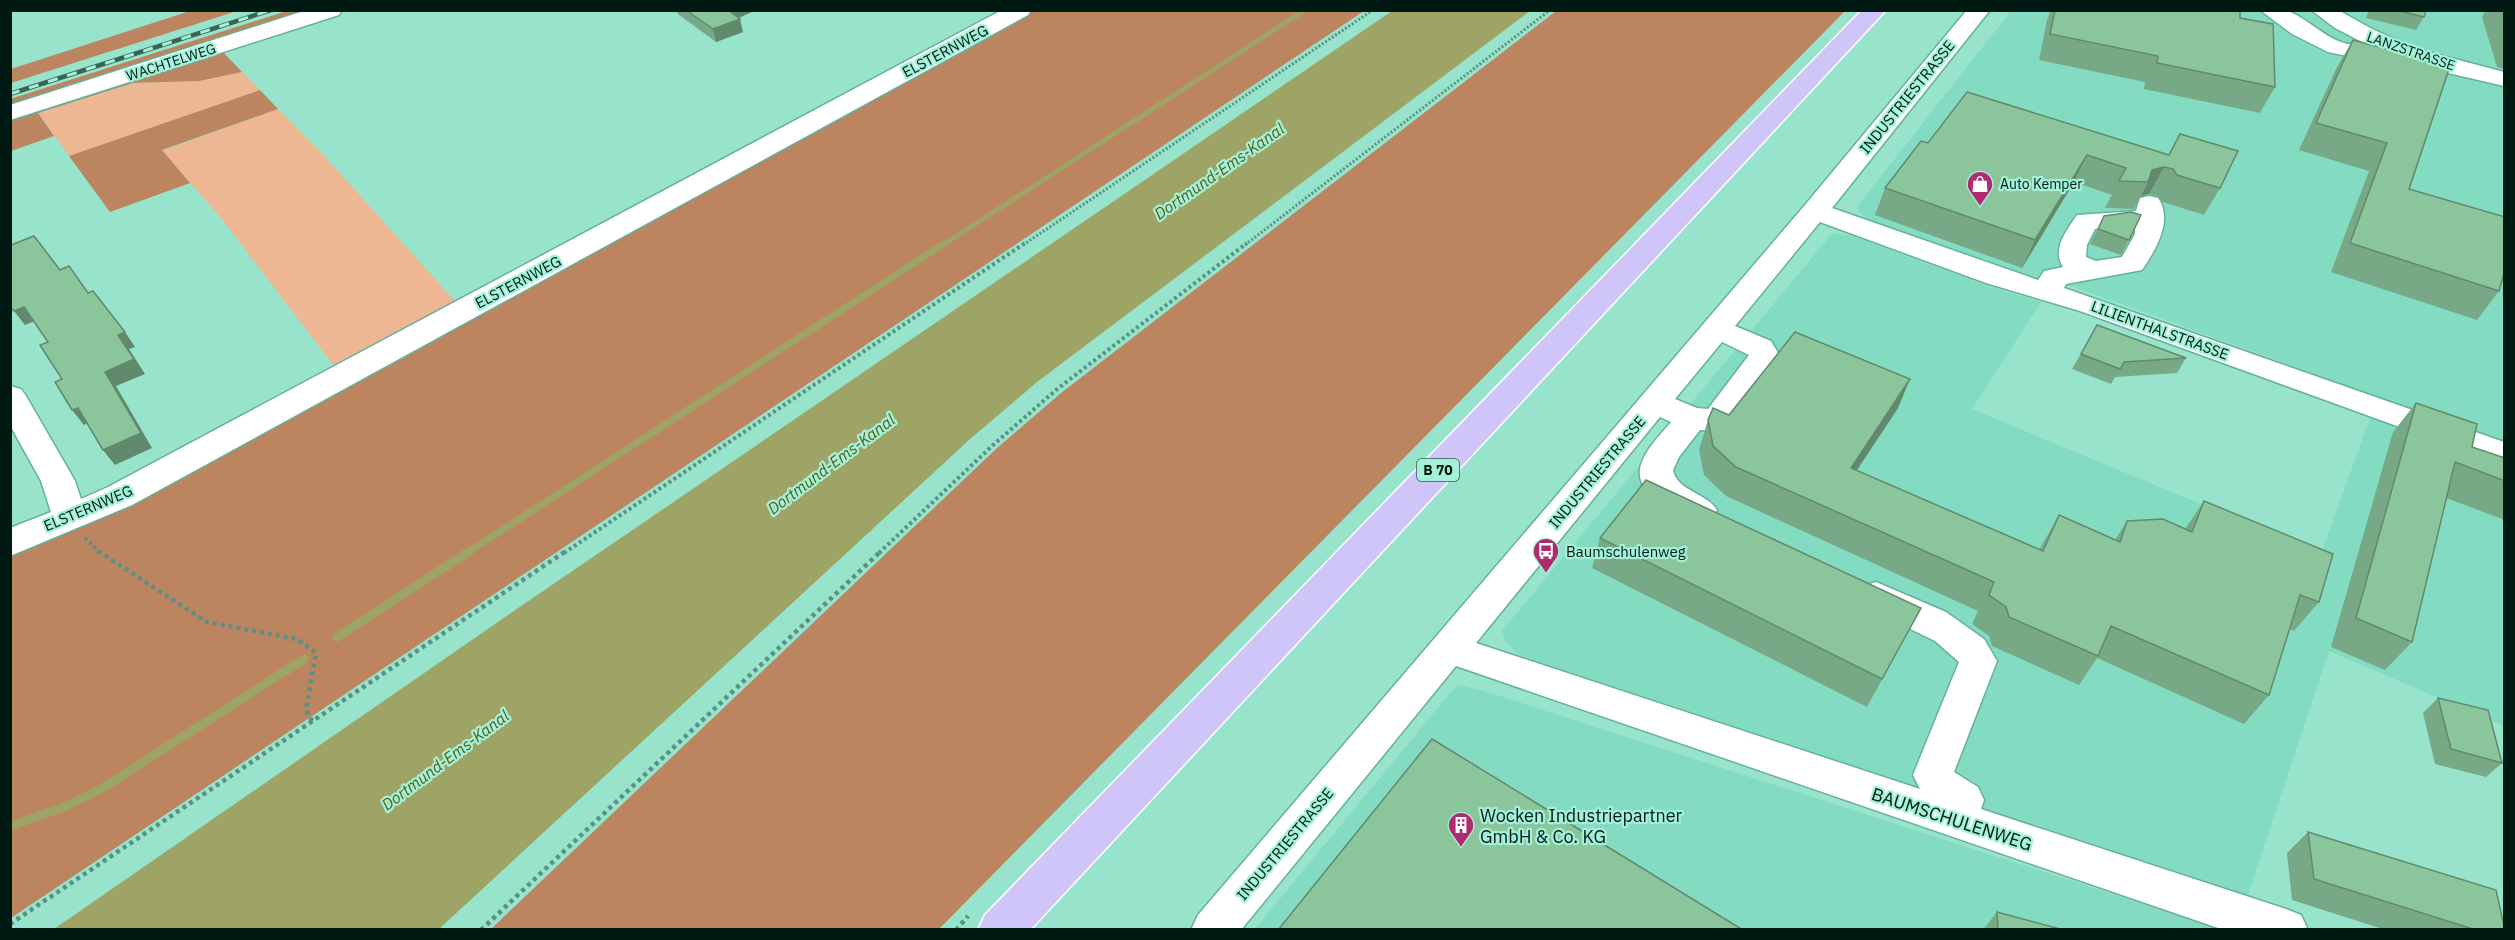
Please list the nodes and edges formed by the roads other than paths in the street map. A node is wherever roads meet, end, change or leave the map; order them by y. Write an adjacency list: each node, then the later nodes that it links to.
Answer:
1 (331, 10): 9 (street, WACHTELWEG)
2 (1020, 10): 18 (street, ELSTERNWEG)
3 (1875, 10): 24 (main road, B 70)
4 (1978, 10): 10 (street, INDUSTRIESTRASSE)
5 (2271, 10): 7 (street)
6 (2322, 10): 7 (street, LANZSTRASSE)
7 (2380, 42): 8 (street, LANZSTRASSE)
8 (2505, 79)
9 (10, 113)
10 (1815, 211): 12 (street, LILIENTHALSTRASSE); 13 (street, INDUSTRIESTRASSE)
11 (2094, 271): 11 (street); 12 (street)
12 (2048, 293): 17 (street, LILIENTHALSTRASSE)
13 (1717, 329): 15 (street, INDUSTRIESTRASSE); 16 (street)
14 (10, 396): 18 (street)
15 (1655, 402): 16 (street); 22 (street, INDUSTRIESTRASSE)
16 (1692, 419): 19 (street)
17 (2505, 454)
18 (69, 516): 20 (street, ELSTERNWEG)
19 (1734, 527)
20 (10, 543)
21 (1842, 579): 23 (street)
22 (1449, 650): 23 (street, BAUMSCHULENWEG); 25 (street, INDUSTRIESTRASSE)
23 (1955, 821): 26 (street, BAUMSCHULENWEG)
24 (1000, 930)
25 (1213, 930)
26 (2286, 930)

